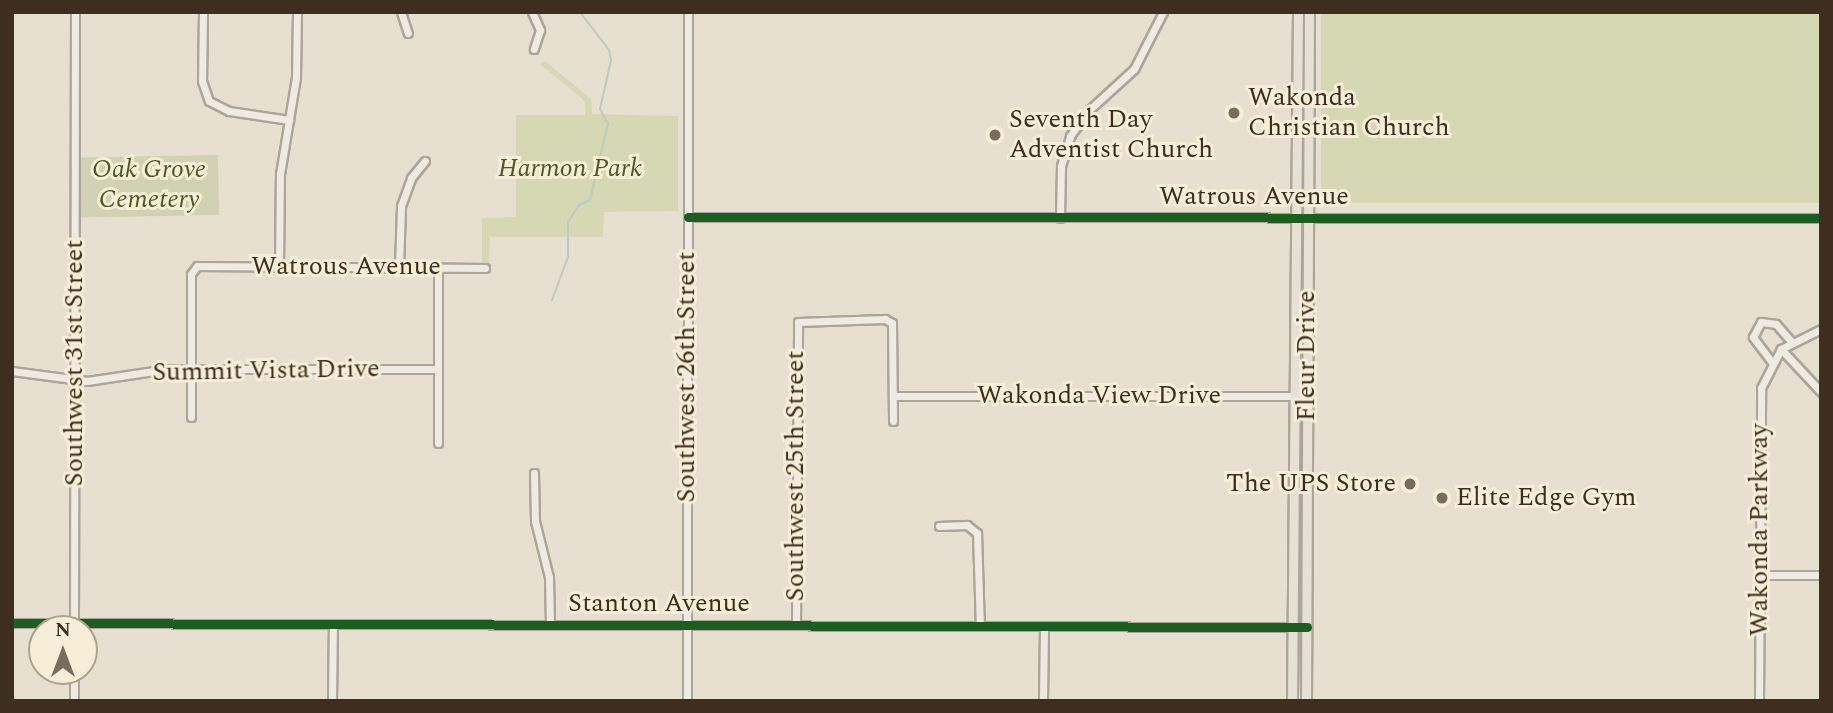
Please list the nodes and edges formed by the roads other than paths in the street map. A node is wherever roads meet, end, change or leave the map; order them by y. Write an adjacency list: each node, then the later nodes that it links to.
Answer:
1 (75, 12): 30 (street, Southwest 31st Street)
2 (203, 12): 12 (street)
3 (297, 12): 12 (street)
4 (401, 12): 10 (street)
5 (532, 12): 11 (street)
6 (688, 12): 14 (street, Southwest 26th Street)
7 (1163, 12): 15 (street)
8 (1298, 12): 16 (main road, Fleur Drive)
9 (1309, 12): 17 (main road, Fleur Drive)
10 (408, 33)
11 (534, 49)
12 (289, 120): 19 (street)
13 (425, 161): 20 (street)
14 (688, 217): 15 (street, Watrous Avenue); 45 (street, Southwest 26th Street)
15 (1060, 218): 16 (street, Watrous Avenue)
16 (1295, 218): 17 (street, Watrous Avenue); 33 (main road, Fleur Drive)
17 (1311, 218): 18 (street, Watrous Avenue); 34 (main road, Fleur Drive)
18 (1821, 218)
19 (279, 266): 20 (street, Watrous Avenue); 27 (street, Watrous Avenue)
20 (399, 267): 21 (street, Watrous Avenue)
21 (438, 267): 22 (street, Watrous Avenue); 28 (street)
22 (485, 268)
23 (1821, 329): 24 (street, Wakonda Parkway)
24 (1791, 341): 25 (street, Wakonda Parkway); 26 (street)
25 (1781, 349): 26 (street, Wakonda Parkway); 31 (street)
26 (1771, 361): 40 (street, Wakonda Parkway)
27 (191, 368): 28 (street, Summit Vista Drive); 30 (street, Summit Vista Drive); 35 (street)
28 (438, 369): 37 (street)
29 (12, 372): 30 (street, Summit Vista Drive)
30 (74, 380): 42 (street, Southwest 31st Street)
31 (1821, 392)
32 (892, 396): 33 (street, Wakonda View Drive); 36 (street); 46 (street, Southwest 25th Street)
33 (1294, 396): 34 (street, Wakonda View Drive); 50 (main road, Fleur Drive)
34 (1306, 396): 51 (main road, Fleur Drive)
35 (191, 416)
36 (893, 421)
37 (438, 443)
38 (534, 473): 44 (street)
39 (939, 526): 48 (street)
40 (1760, 575): 41 (street); 57 (street, Wakonda Parkway)
41 (1821, 575)
42 (74, 615)
43 (333, 624): 44 (street, Stanton Avenue); 47 (street, Stanton Avenue); 52 (street)
44 (550, 625): 45 (street, Stanton Avenue)
45 (687, 625): 46 (street, Stanton Avenue); 53 (street, Southwest 26th Street)
46 (796, 625): 48 (street, Stanton Avenue)
47 (98, 626)
48 (980, 626): 49 (street, Stanton Avenue)
49 (1044, 626): 50 (street, Stanton Avenue); 54 (street)
50 (1292, 626): 51 (street, Stanton Avenue); 55 (main road, Fleur Drive)
51 (1307, 627): 56 (main road, Fleur Drive)
52 (332, 701)
53 (687, 701)
54 (1044, 701)
55 (1292, 701)
56 (1306, 701)
57 (1759, 701)

